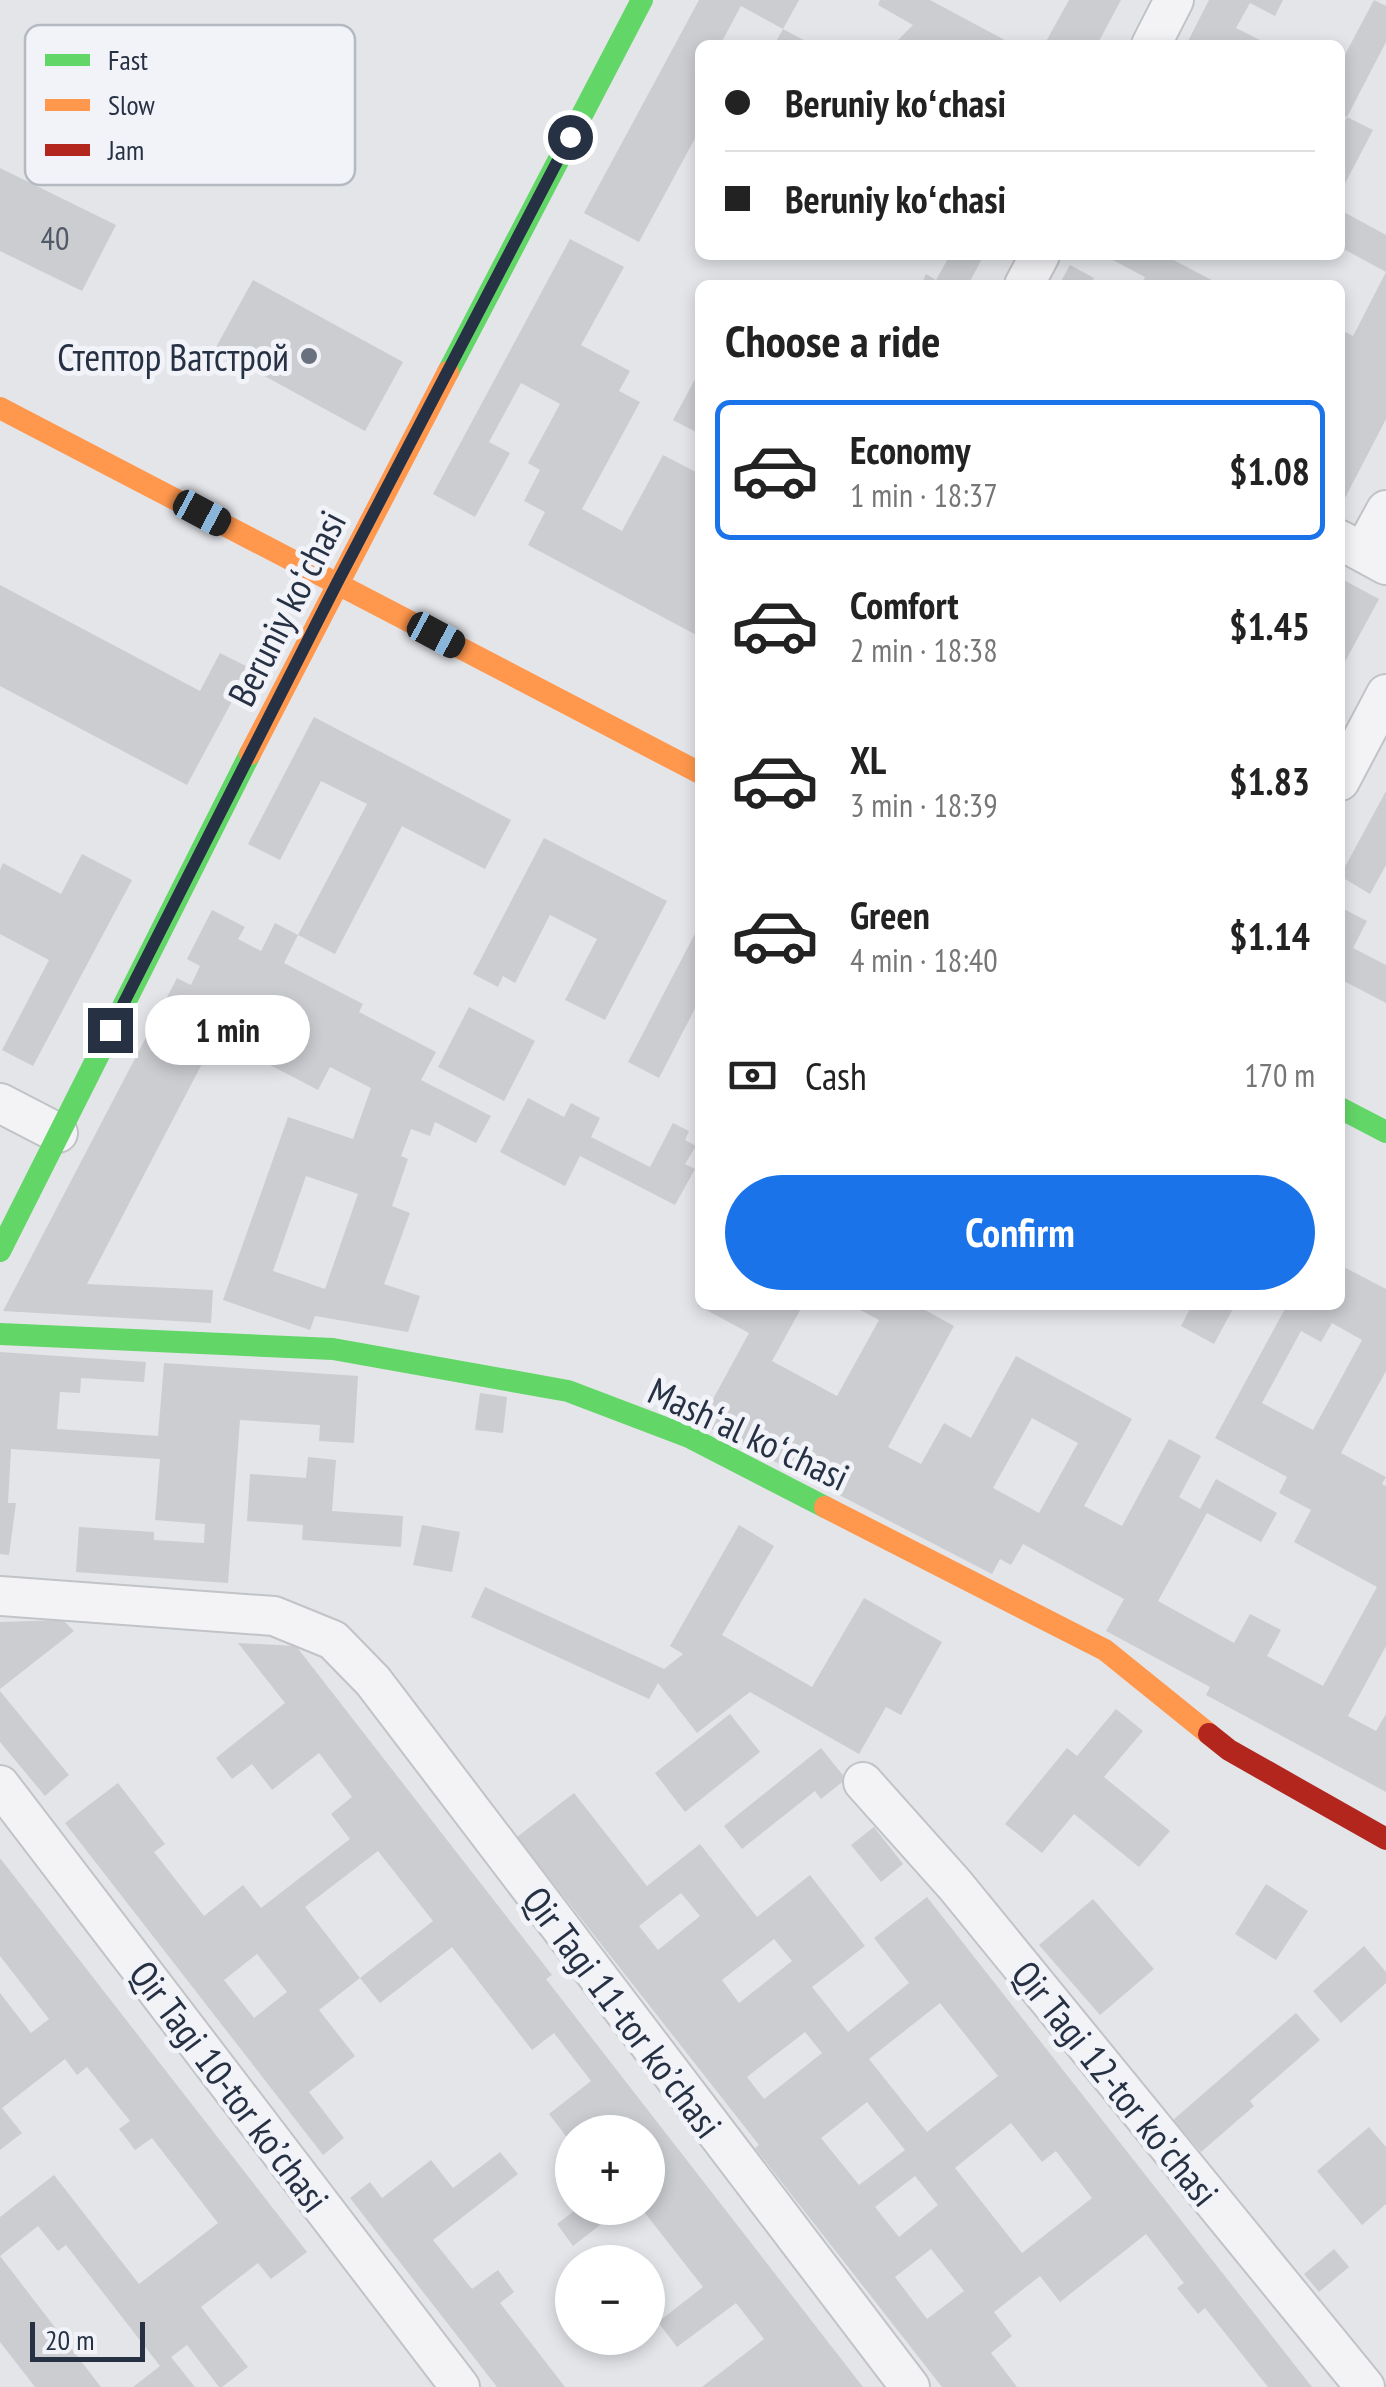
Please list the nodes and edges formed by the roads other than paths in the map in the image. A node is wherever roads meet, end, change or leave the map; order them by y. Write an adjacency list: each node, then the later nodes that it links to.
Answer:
1 (642, 0): 7 (street, Beruniy koʻchasi)
2 (1174, 0): 3 (street)
3 (1154, 40)
4 (0, 408): 7 (street)
5 (1386, 510): 6 (street)
6 (1363, 552)
7 (337, 583): 9 (street); 14 (street, Beruniy koʻchasi)
8 (1386, 694): 10 (street)
9 (695, 770)
10 (1345, 771)
11 (0, 1103): 14 (street)
12 (1345, 1111): 13 (street)
13 (1386, 1132)
14 (58, 1133): 15 (street, Beruniy koʻchasi)
15 (0, 1251)
16 (0, 1334): 20 (street, Mashʻal koʻchasi)
17 (0, 1596): 22 (street, Qir Tagi 11-tor koʼchasi)
18 (863, 1782): 23 (street, Qir Tagi 12-tor koʼchasi)
19 (0, 1786): 21 (street, Qir Tagi 10-tor koʼchasi)
20 (1386, 1839)
21 (460, 2387)
22 (910, 2387)
23 (1364, 2387)

